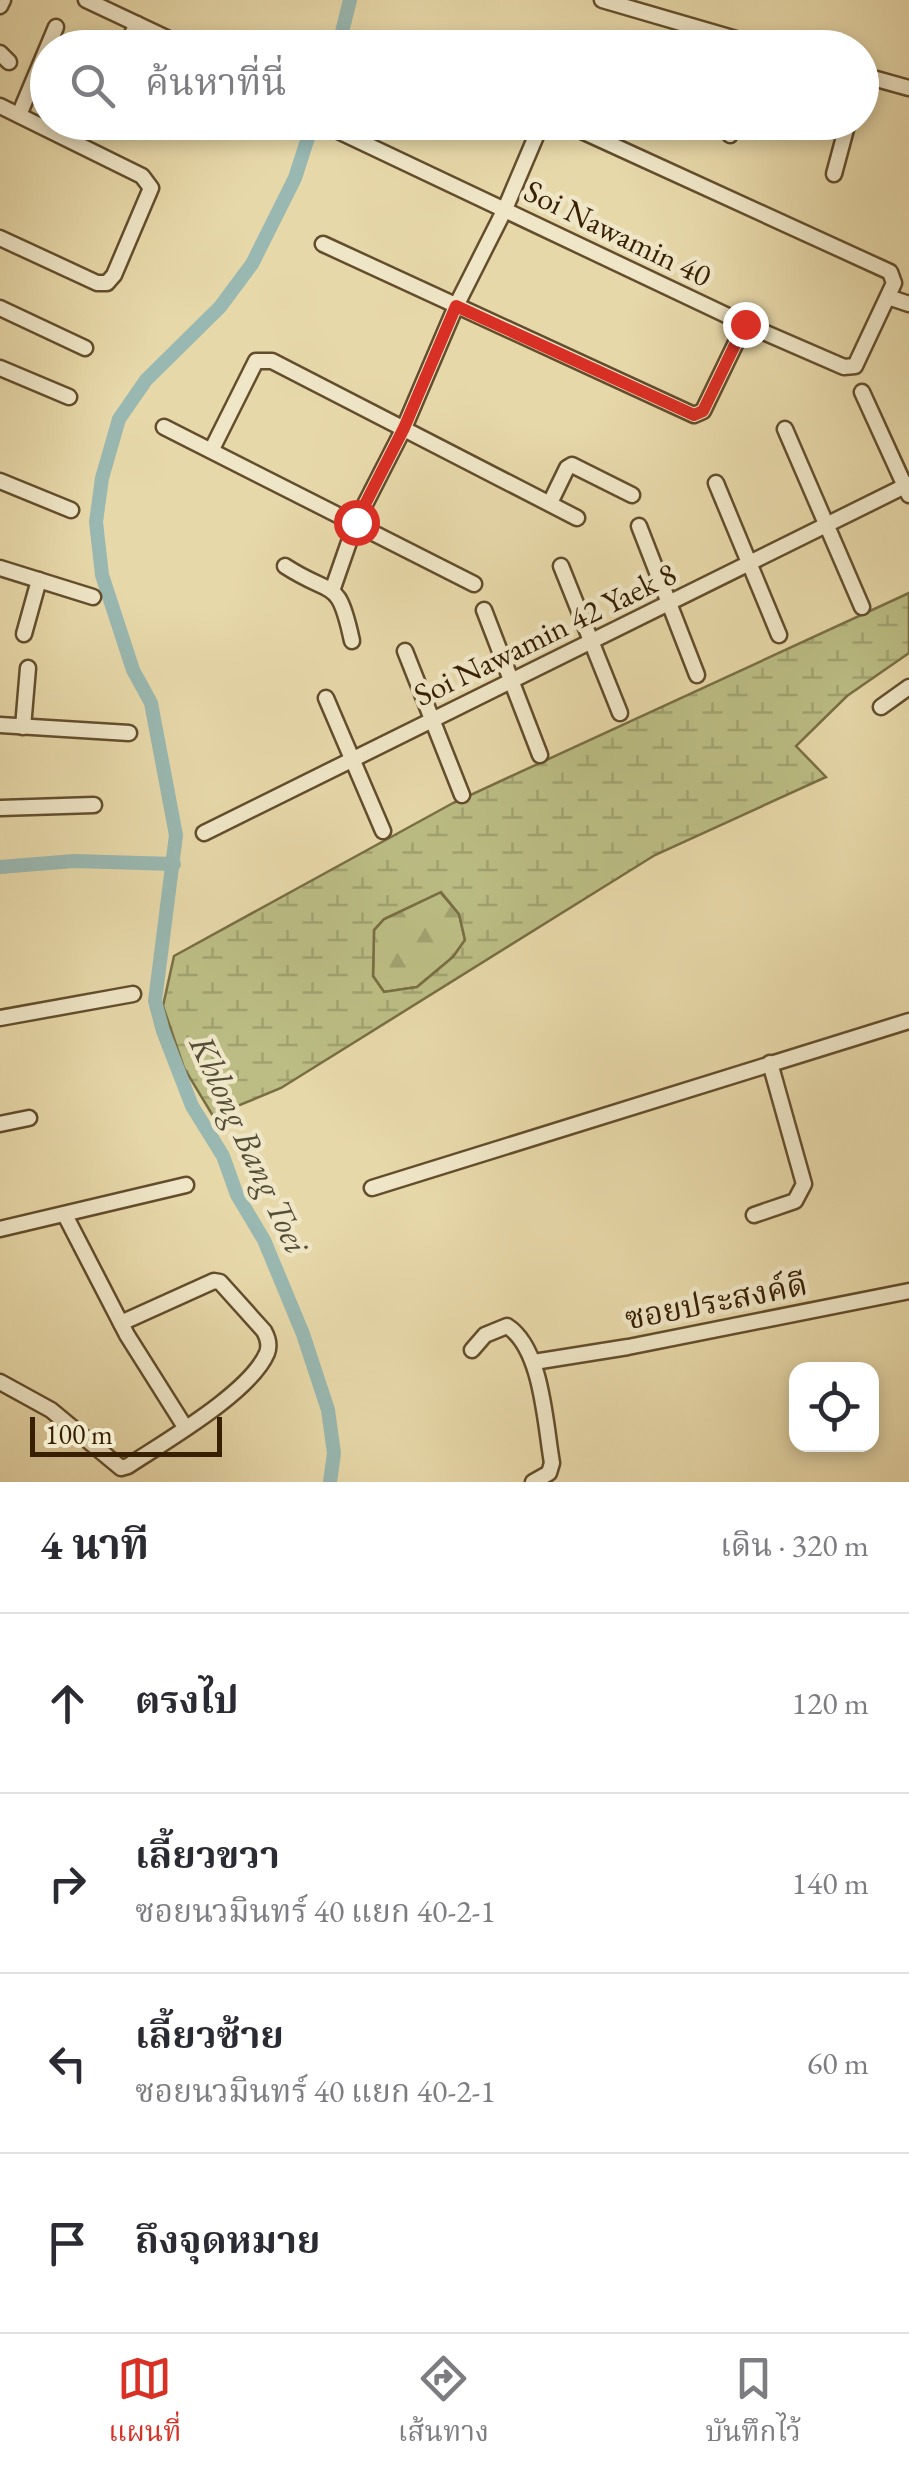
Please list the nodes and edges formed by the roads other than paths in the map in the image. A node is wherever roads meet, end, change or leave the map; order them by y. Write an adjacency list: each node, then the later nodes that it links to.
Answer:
1 (86, 0): 5 (street)
2 (126, 0): 5 (street)
3 (602, 0): 4 (street)
4 (626, 3): 11 (street)
5 (118, 15): 6 (street)
6 (137, 24): 9 (street); 10 (street)
7 (56, 27): 8 (street)
8 (55, 30)
9 (134, 30)
10 (150, 30)
11 (709, 30)
12 (879, 79): 13 (street)
13 (909, 88)
14 (30, 89): 16 (street)
15 (0, 106): 16 (street)
16 (19, 115): 17 (street)
17 (30, 120)
18 (69, 140): 25 (street)
19 (357, 140): 24 (street, Soi Nawamin 40)
20 (534, 140): 24 (street)
21 (601, 140): 27 (street)
22 (843, 140): 23 (street)
23 (834, 174)
24 (505, 208): 29 (street); 31 (street, Soi Nawamin 40)
25 (0, 238)
26 (323, 244): 29 (street)
27 (888, 296): 28 (street); 31 (street, Soi Nawamin 40)
28 (909, 304)
29 (456, 306): 31 (street); 37 (street)
30 (0, 308): 32 (street)
31 (745, 324)
32 (85, 348)
33 (0, 368): 35 (street)
34 (862, 392): 42 (street)
35 (69, 397)
36 (164, 426): 39 (street)
37 (404, 428): 39 (street); 44 (street); 47 (street)
38 (784, 429): 48 (street)
39 (212, 449): 47 (street)
40 (0, 482): 45 (street)
41 (716, 484): 50 (street)
42 (908, 488): 48 (street, Soi Nawamin 42 Yaek 8)
43 (632, 496): 44 (street)
44 (550, 503): 46 (street)
45 (71, 510)
46 (578, 518)
47 (356, 522): 55 (street); 56 (street)
48 (828, 524): 50 (street, Soi Nawamin 42 Yaek 8); 59 (street)
49 (639, 526): 58 (street)
50 (748, 564): 58 (street, Soi Nawamin 42 Yaek 8); 62 (street)
51 (285, 566): 56 (street)
52 (561, 566): 64 (street)
53 (0, 568): 54 (street)
54 (40, 580): 57 (street); 61 (street)
55 (474, 584)
56 (333, 588): 63 (street)
57 (93, 597)
58 (670, 603): 64 (street, Soi Nawamin 42 Yaek 8); 67 (street)
59 (862, 607)
60 (484, 610): 68 (street)
61 (24, 634)
62 (779, 635)
63 (352, 641)
64 (592, 641): 68 (street, Soi Nawamin 42 Yaek 8); 72 (street)
65 (405, 650): 73 (street)
66 (28, 668): 75 (street)
67 (696, 675)
68 (512, 682): 73 (street, Soi Nawamin 42 Yaek 8); 77 (street)
69 (909, 686): 71 (street)
70 (326, 698): 78 (street)
71 (880, 706)
72 (620, 713)
73 (433, 719): 78 (street, Soi Nawamin 42 Yaek 8); 79 (street)
74 (0, 725): 75 (street)
75 (23, 727): 76 (street)
76 (128, 733)
77 (540, 756)
78 (352, 758): 82 (street); 83 (street, Soi Nawamin 42 Yaek 8)
79 (462, 794)
80 (94, 805): 81 (street)
81 (0, 808)
82 (383, 831)
83 (204, 833)
84 (134, 994): 85 (street)
85 (0, 1018)
86 (909, 1021): 87 (street)
87 (770, 1063): 91 (street); 93 (street)
88 (29, 1118): 89 (street)
89 (0, 1124)
90 (186, 1185): 92 (street)
91 (372, 1188)
92 (65, 1215): 94 (street); 96 (street)
93 (754, 1215)
94 (0, 1229)
95 (909, 1291): 98 (street, ซอยประสงค์ดี)
96 (121, 1323): 100 (street); 100 (street)
97 (472, 1350): 98 (street)
98 (534, 1362): 101 (street)
99 (0, 1382): 100 (street)
100 (186, 1427)
101 (534, 1482)

